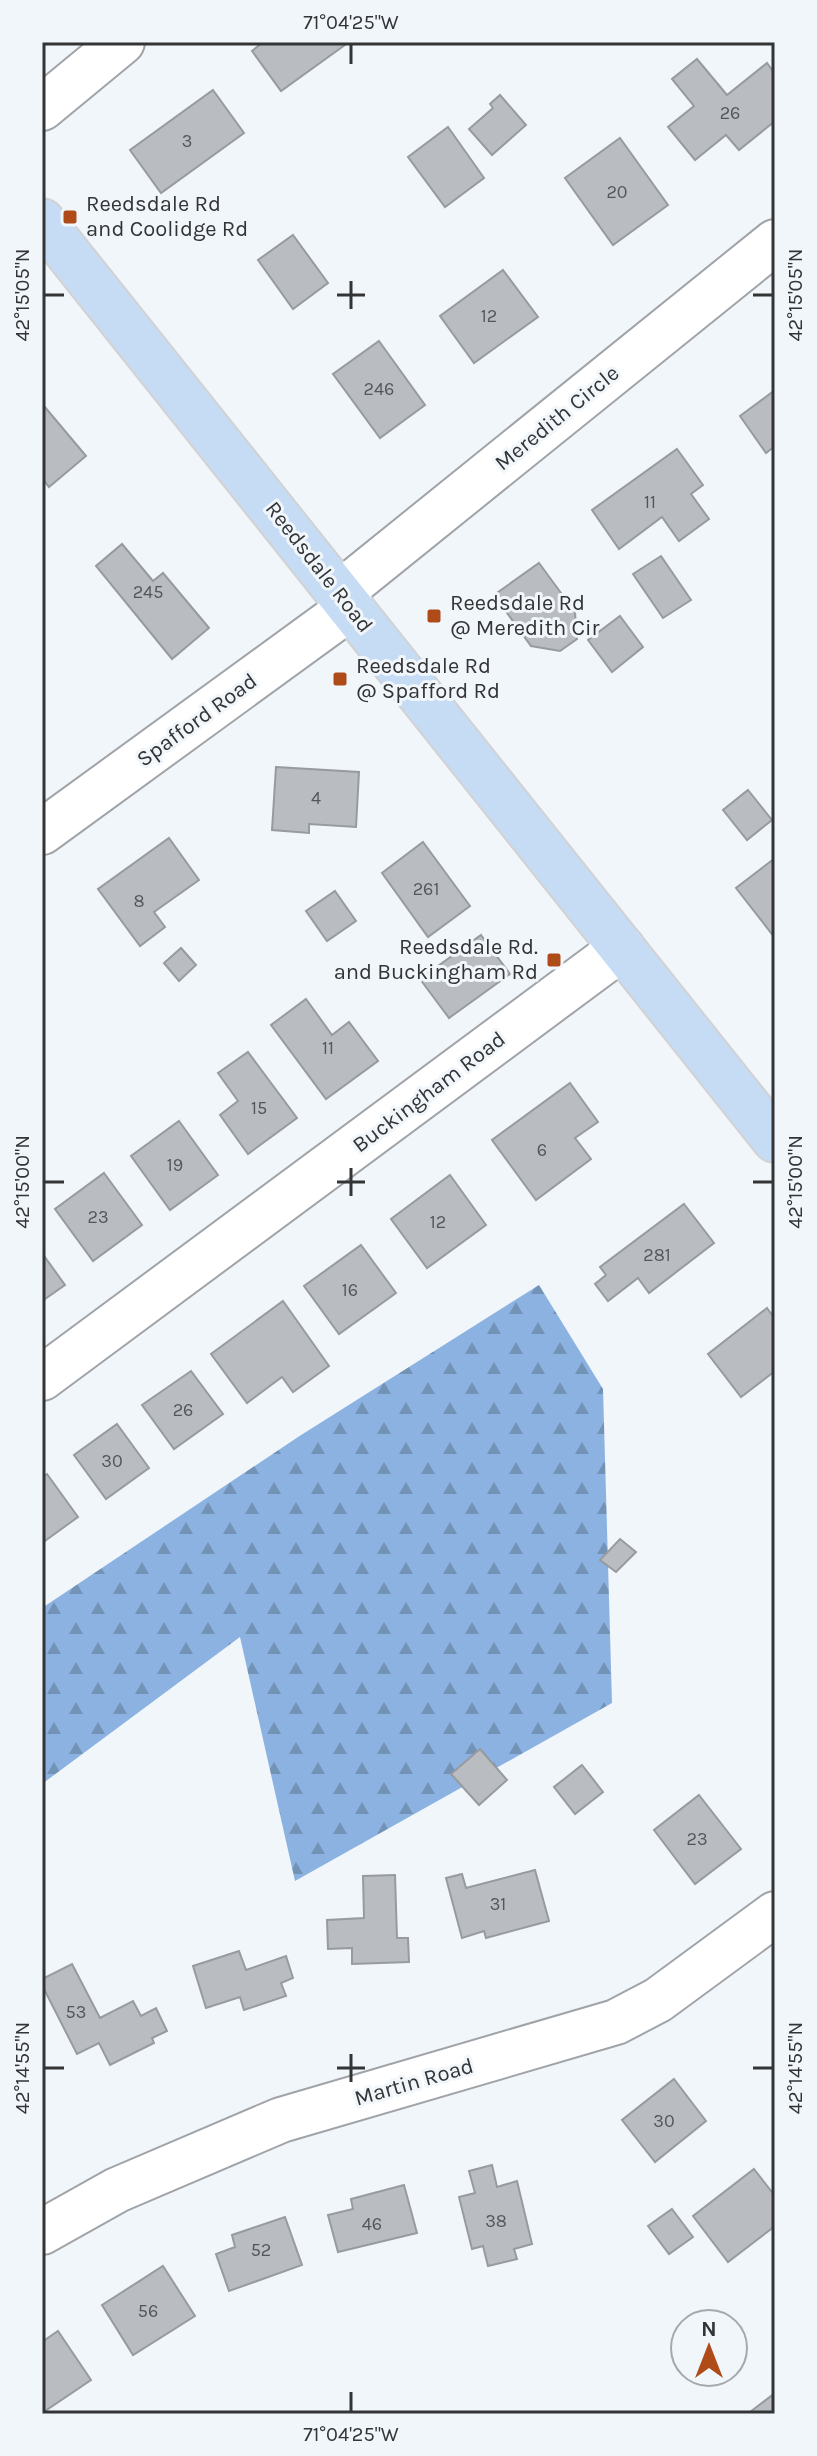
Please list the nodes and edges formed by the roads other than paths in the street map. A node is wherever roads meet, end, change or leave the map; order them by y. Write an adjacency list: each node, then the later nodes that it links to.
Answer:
1 (122, 42): 2 (street)
2 (42, 108)
3 (42, 221): 5 (main road, Reedsdale Road)
4 (775, 242): 5 (street, Meredith Circle)
5 (345, 600): 6 (street, Spafford Road); 7 (main road, Reedsdale Road)
6 (42, 832)
7 (622, 948): 8 (main road, Reedsdale Road); 9 (street, Buckingham Road)
8 (768, 1117)
9 (42, 1378)
10 (775, 1914): 11 (street, Martin Road)
11 (42, 2232)

